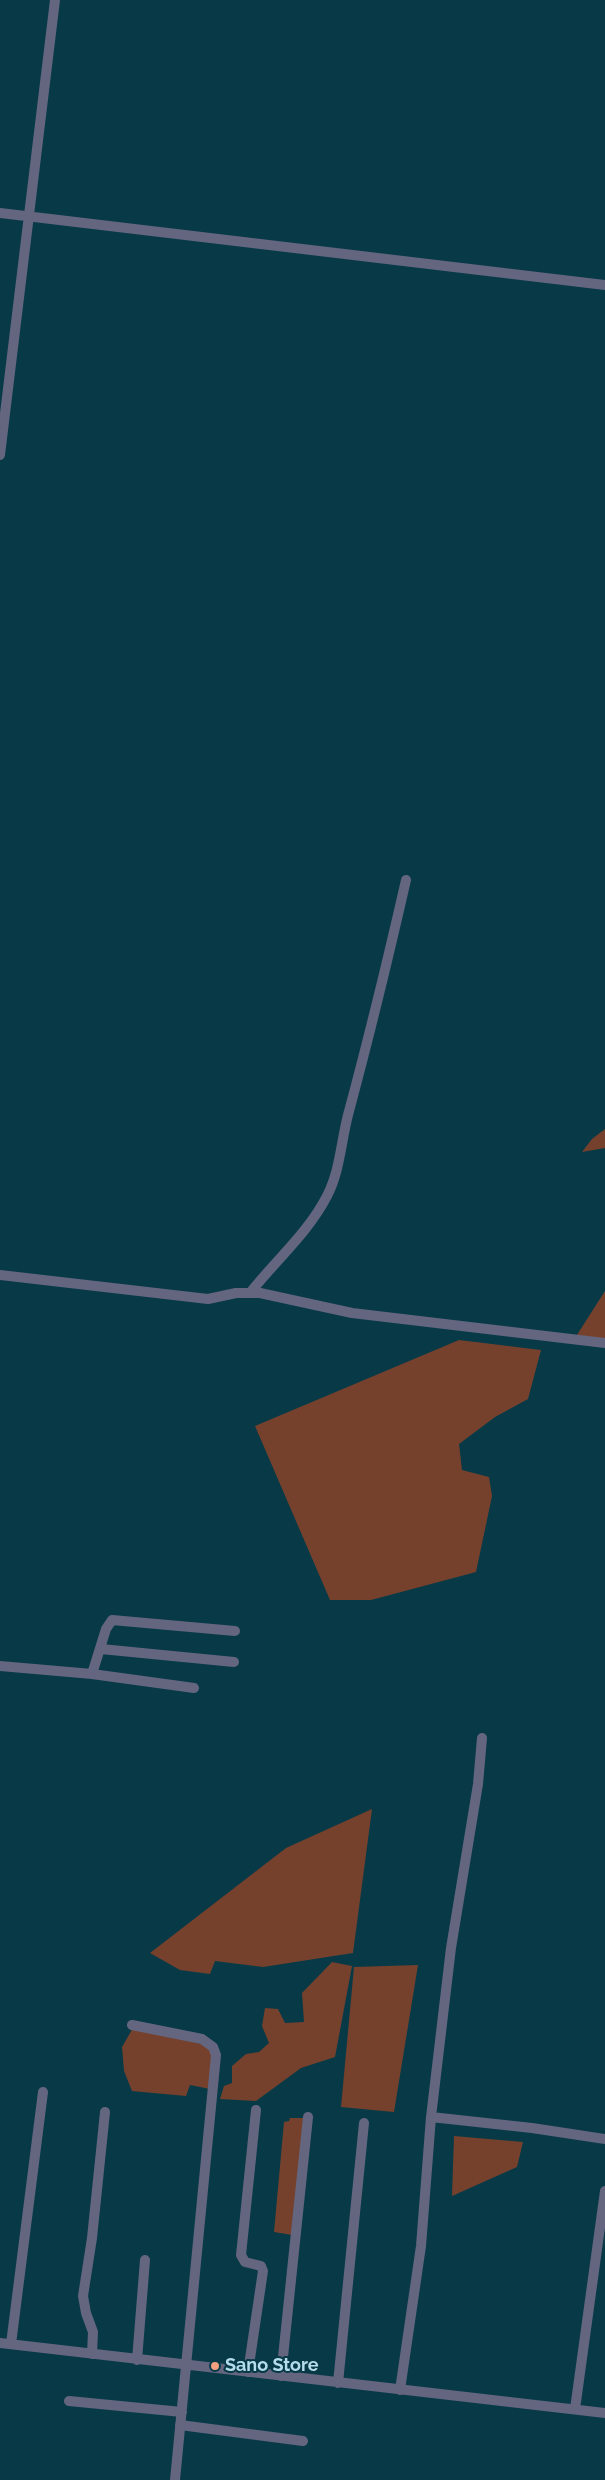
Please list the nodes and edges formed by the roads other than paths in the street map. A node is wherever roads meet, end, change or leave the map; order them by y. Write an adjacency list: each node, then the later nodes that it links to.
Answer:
1 (55, 0): 3 (street)
2 (0, 213): 3 (street)
3 (29, 216): 4 (street); 5 (street)
4 (605, 285)
5 (0, 455)
6 (406, 880): 8 (street)
7 (0, 1275): 8 (street)
8 (250, 1292): 9 (street)
9 (605, 1343)
10 (235, 1631): 11 (street)
11 (101, 1649): 12 (street); 14 (street)
12 (234, 1662)
13 (0, 1666): 14 (street)
14 (92, 1674): 15 (street)
15 (194, 1688)
16 (482, 1738): 22 (street)
17 (132, 2025): 31 (street)
18 (42, 2092): 28 (street)
19 (256, 2110): 32 (street)
20 (105, 2112): 29 (street)
21 (308, 2116): 33 (street)
22 (431, 2117): 24 (street); 35 (street)
23 (364, 2123): 34 (street)
24 (605, 2139)
25 (605, 2191): 37 (street)
26 (145, 2260): 30 (street)
27 (0, 2343): 28 (street)
28 (11, 2344): 29 (street)
29 (92, 2354): 30 (street)
30 (137, 2360): 31 (street)
31 (186, 2366): 32 (street); 38 (street)
32 (248, 2372): 33 (street)
33 (281, 2376): 34 (street)
34 (338, 2383): 35 (street)
35 (400, 2390): 37 (street)
36 (69, 2401): 38 (street)
37 (575, 2409): 39 (street)
38 (182, 2412): 40 (street)
39 (605, 2414)
40 (180, 2425): 41 (street); 42 (street)
41 (303, 2441)
42 (176, 2480)

